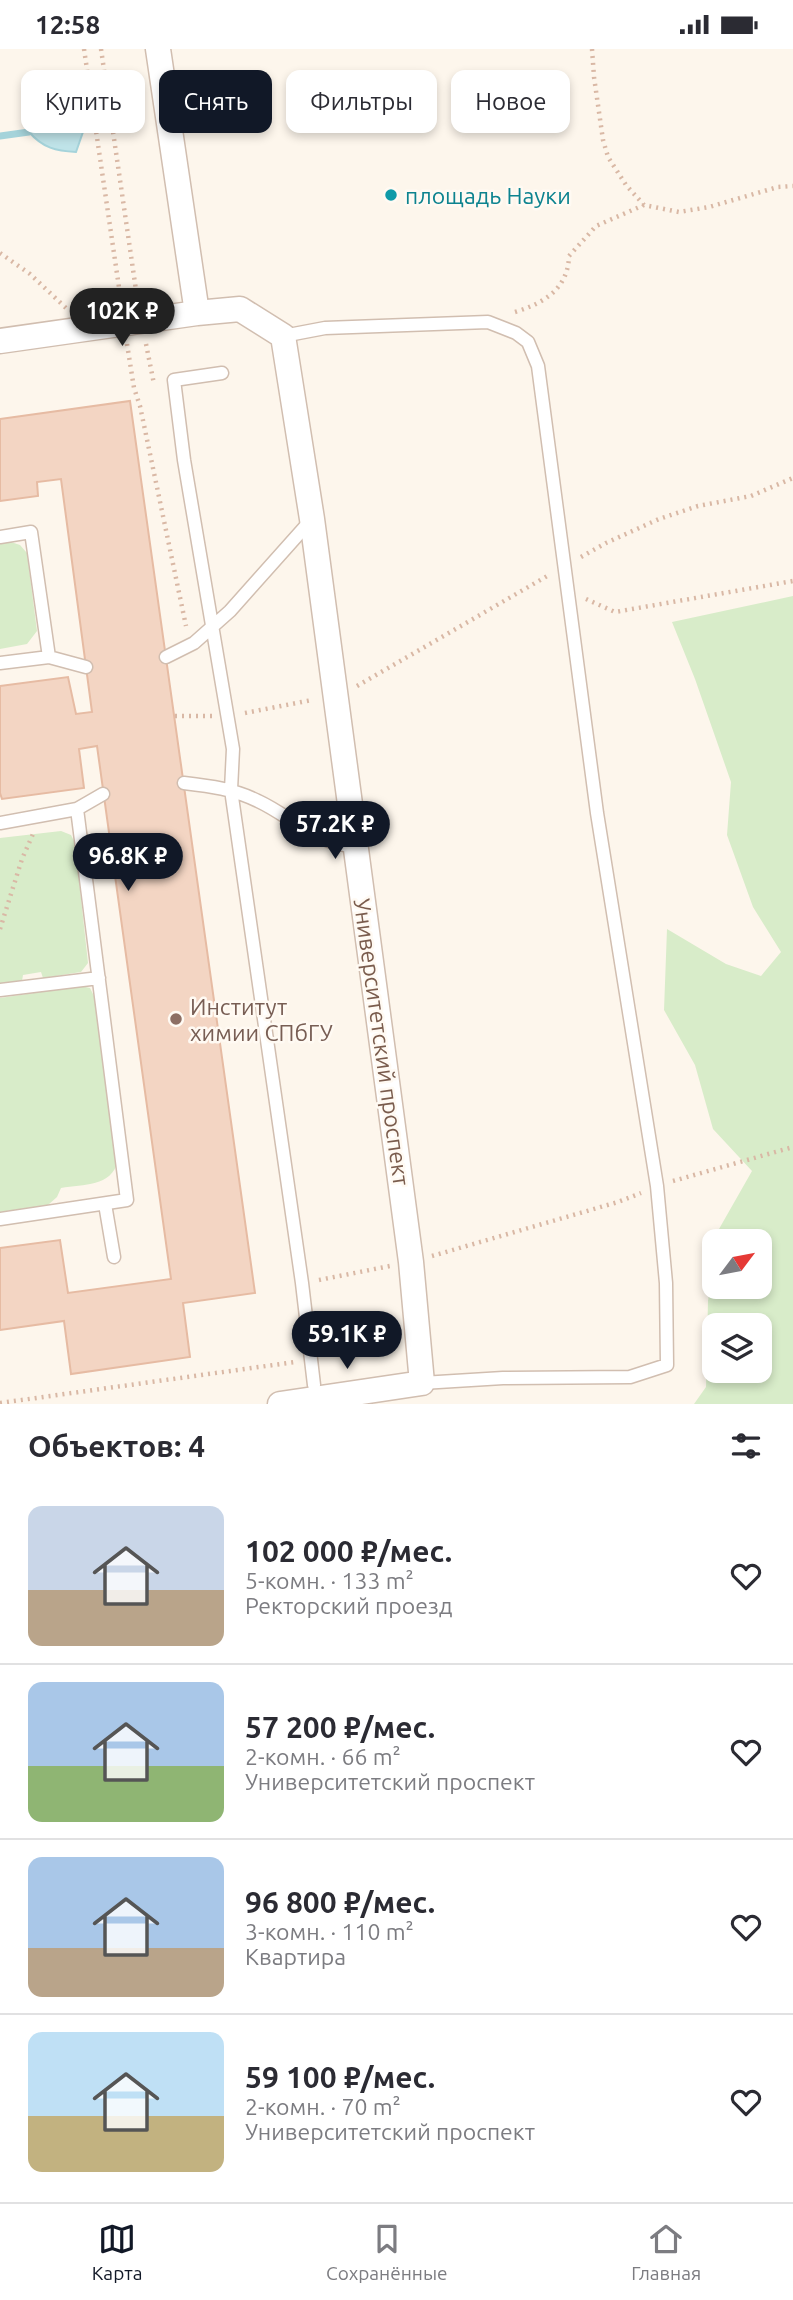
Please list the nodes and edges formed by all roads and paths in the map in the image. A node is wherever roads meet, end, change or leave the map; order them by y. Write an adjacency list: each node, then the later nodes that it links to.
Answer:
1 (85, 49): 10 (path)
2 (101, 49): 10 (path)
3 (158, 49): 8 (street)
4 (592, 49): 6 (path)
5 (793, 186): 6 (path)
6 (644, 205): 9 (path)
7 (0, 254): 11 (path)
8 (197, 313): 10 (street); 12 (street)
9 (488, 322): 12 (lane); 19 (lane)
10 (133, 323): 11 (street); 15 (path); 23 (path)
11 (97, 328): 13 (street)
12 (283, 335): 17 (street, Университетский проспект)
13 (0, 341)
14 (222, 373): 22 (lane)
15 (154, 384)
16 (793, 478): 19 (path)
17 (312, 519): 22 (lane); 28 (street, Университетский проспект)
18 (0, 537): 24 (lane)
19 (564, 567): 21 (lane); 28 (path)
20 (793, 581): 21 (path)
21 (569, 592): 42 (lane)
22 (213, 625): 23 (lane); 30 (lane)
23 (194, 642): 25 (lane)
24 (49, 657): 26 (lane); 27 (lane)
25 (166, 657)
26 (0, 663)
27 (86, 667)
28 (335, 696): 30 (path); 37 (street, Университетский проспект)
29 (174, 716): 30 (path)
30 (228, 716): 32 (lane)
31 (184, 783): 32 (lane)
32 (231, 790): 37 (lane); 47 (lane)
33 (103, 794): 34 (lane)
34 (77, 809): 35 (lane); 39 (lane)
35 (45, 814): 36 (lane); 38 (path)
36 (0, 823)
37 (356, 846): 46 (street, Университетский проспект)
38 (0, 929)
39 (99, 978): 40 (lane); 43 (lane)
40 (0, 990)
41 (793, 1147): 42 (path)
42 (657, 1186): 46 (path); 49 (lane)
43 (105, 1204): 44 (lane); 45 (lane)
44 (0, 1219)
45 (114, 1257)
46 (411, 1262): 47 (path); 49 (street, Университетский проспект)
47 (302, 1283): 48 (lane)
48 (310, 1360): 50 (lane); 51 (path)
49 (422, 1383): 53 (street)
50 (314, 1385)
51 (21, 1402): 52 (path)
52 (0, 1403)
53 (280, 1404)

